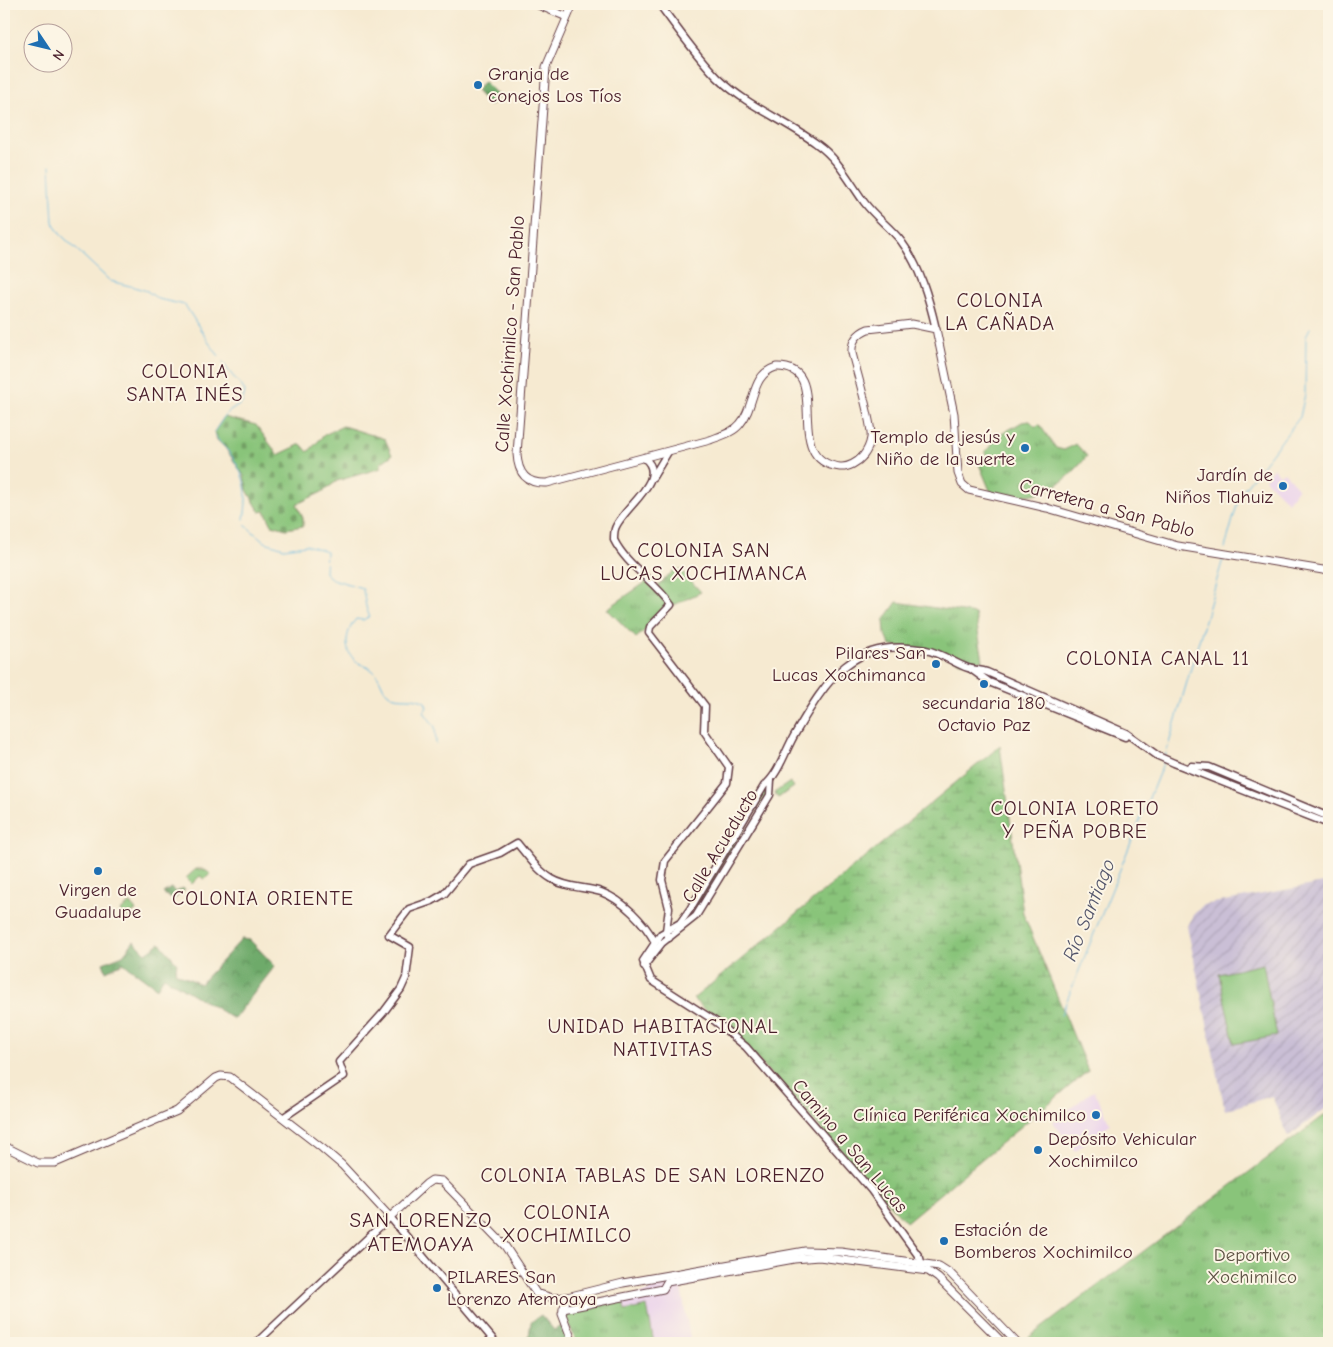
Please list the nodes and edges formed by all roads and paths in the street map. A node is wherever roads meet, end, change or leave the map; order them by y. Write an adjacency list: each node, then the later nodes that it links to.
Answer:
1 (536, 4): 4 (main road)
2 (573, 4): 4 (main road)
3 (659, 4): 5 (street)
4 (567, 17): 7 (main road, Calle Xochimilco - San Pablo)
5 (936, 329): 6 (main road); 9 (main road, Carretera a San Pablo)
6 (668, 452): 7 (main road); 8 (street)
7 (644, 458): 8 (street)
8 (652, 478): 17 (street)
9 (1329, 571)
10 (771, 780): 11 (street, Calle Acueducto); 14 (street, Calle Acueducto); 15 (street, Calle Acueducto)
11 (1315, 815): 12 (street, Calle Acueducto); 13 (street, Calle Acueducto)
12 (1329, 817)
13 (1329, 824)
14 (690, 909): 15 (street); 17 (street, Calle Acueducto)
15 (698, 912): 17 (street, Calle Acueducto)
16 (650, 934): 17 (street); 18 (street); 21 (street)
17 (665, 934): 18 (street); 19 (street, Calle Acueducto)
18 (655, 942): 19 (street)
19 (653, 950): 20 (street, Calle Acueducto)
20 (644, 966): 24 (street, Camino a San Lucas)
21 (284, 1117): 22 (main road); 23 (main road)
22 (4, 1146)
23 (390, 1217): 26 (main road); 28 (street); 29 (street)
24 (920, 1266): 25 (main road); 27 (main road); 31 (main road); 32 (main road)
25 (567, 1297): 26 (main road); 27 (main road)
26 (553, 1298): 27 (main road)
27 (563, 1309): 30 (main road)
28 (256, 1343)
29 (496, 1343)
30 (573, 1343)
31 (1003, 1343)
32 (1017, 1343)

